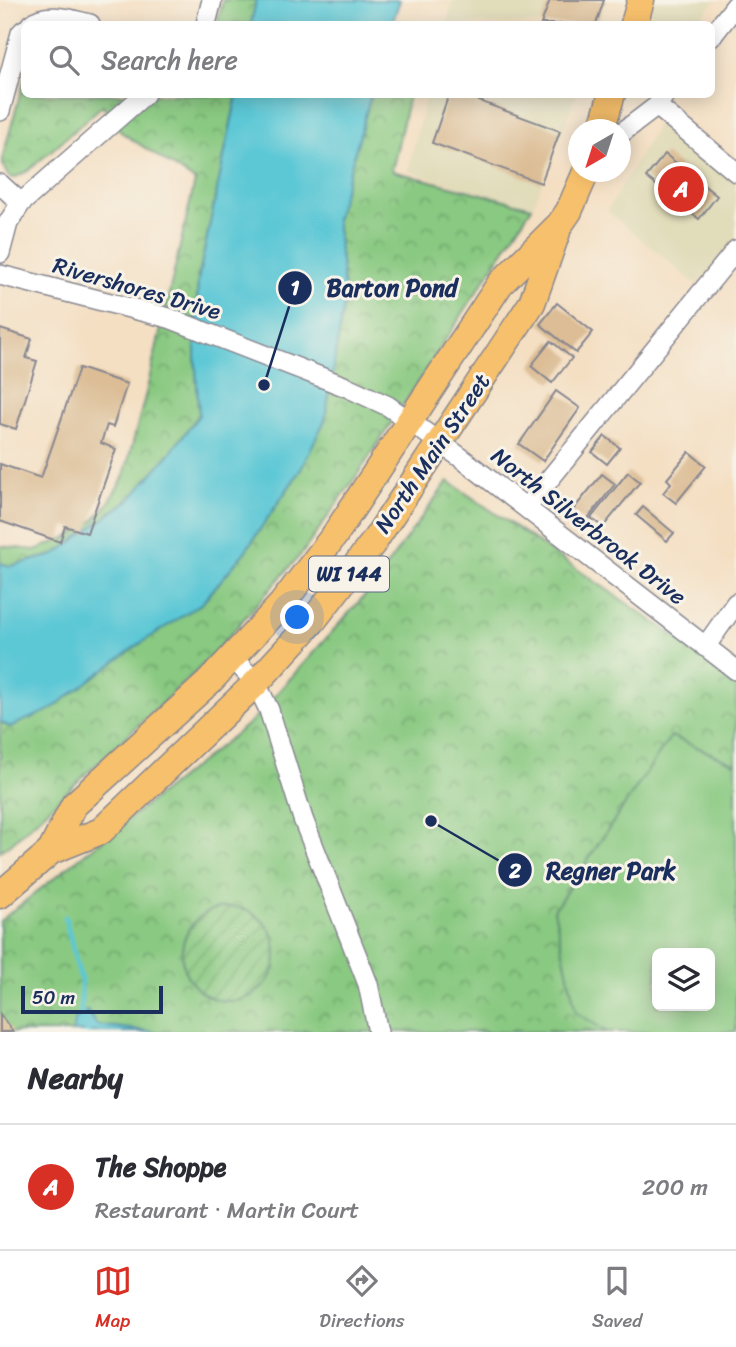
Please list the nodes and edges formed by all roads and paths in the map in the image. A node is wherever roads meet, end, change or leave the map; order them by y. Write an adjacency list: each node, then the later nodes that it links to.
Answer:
1 (212, 0): 6 (street)
2 (641, 0): 7 (main road)
3 (736, 5): 8 (street)
4 (34, 21): 5 (street)
5 (78, 21)
6 (207, 21)
7 (635, 21)
8 (715, 32)
9 (21, 33): 13 (street)
10 (140, 98): 19 (street)
11 (611, 98): 14 (main road)
12 (661, 100): 15 (street); 16 (street)
13 (0, 111)
14 (604, 119)
15 (631, 126)
16 (736, 172)
17 (582, 182): 20 (main road, North Main Street / WI 144)
18 (0, 184): 19 (street)
19 (21, 203): 22 (street)
20 (560, 224): 24 (main road, North Main Street / WI 144); 25 (main road, North Main Street / WI 144)
21 (736, 250): 26 (street)
22 (0, 253)
23 (0, 275): 24 (street, Rivershores Drive)
24 (410, 422): 25 (street, North Silverbrook Drive); 29 (main road, North Main Street / WI 144)
25 (439, 442): 26 (street, North Silverbrook Drive); 31 (main road, North Main Street / WI 144)
26 (526, 508): 28 (street, North Silverbrook Drive)
27 (736, 603): 28 (street)
28 (705, 647): 30 (street, North Silverbrook Drive)
29 (233, 658): 31 (street); 32 (main road, North Main Street / WI 144)
30 (736, 670)
31 (256, 684): 32 (main road, North Main Street / WI 144); 34 (street)
32 (51, 851): 33 (main road, North Main Street / WI 144)
33 (5, 884)
34 (378, 1032)

